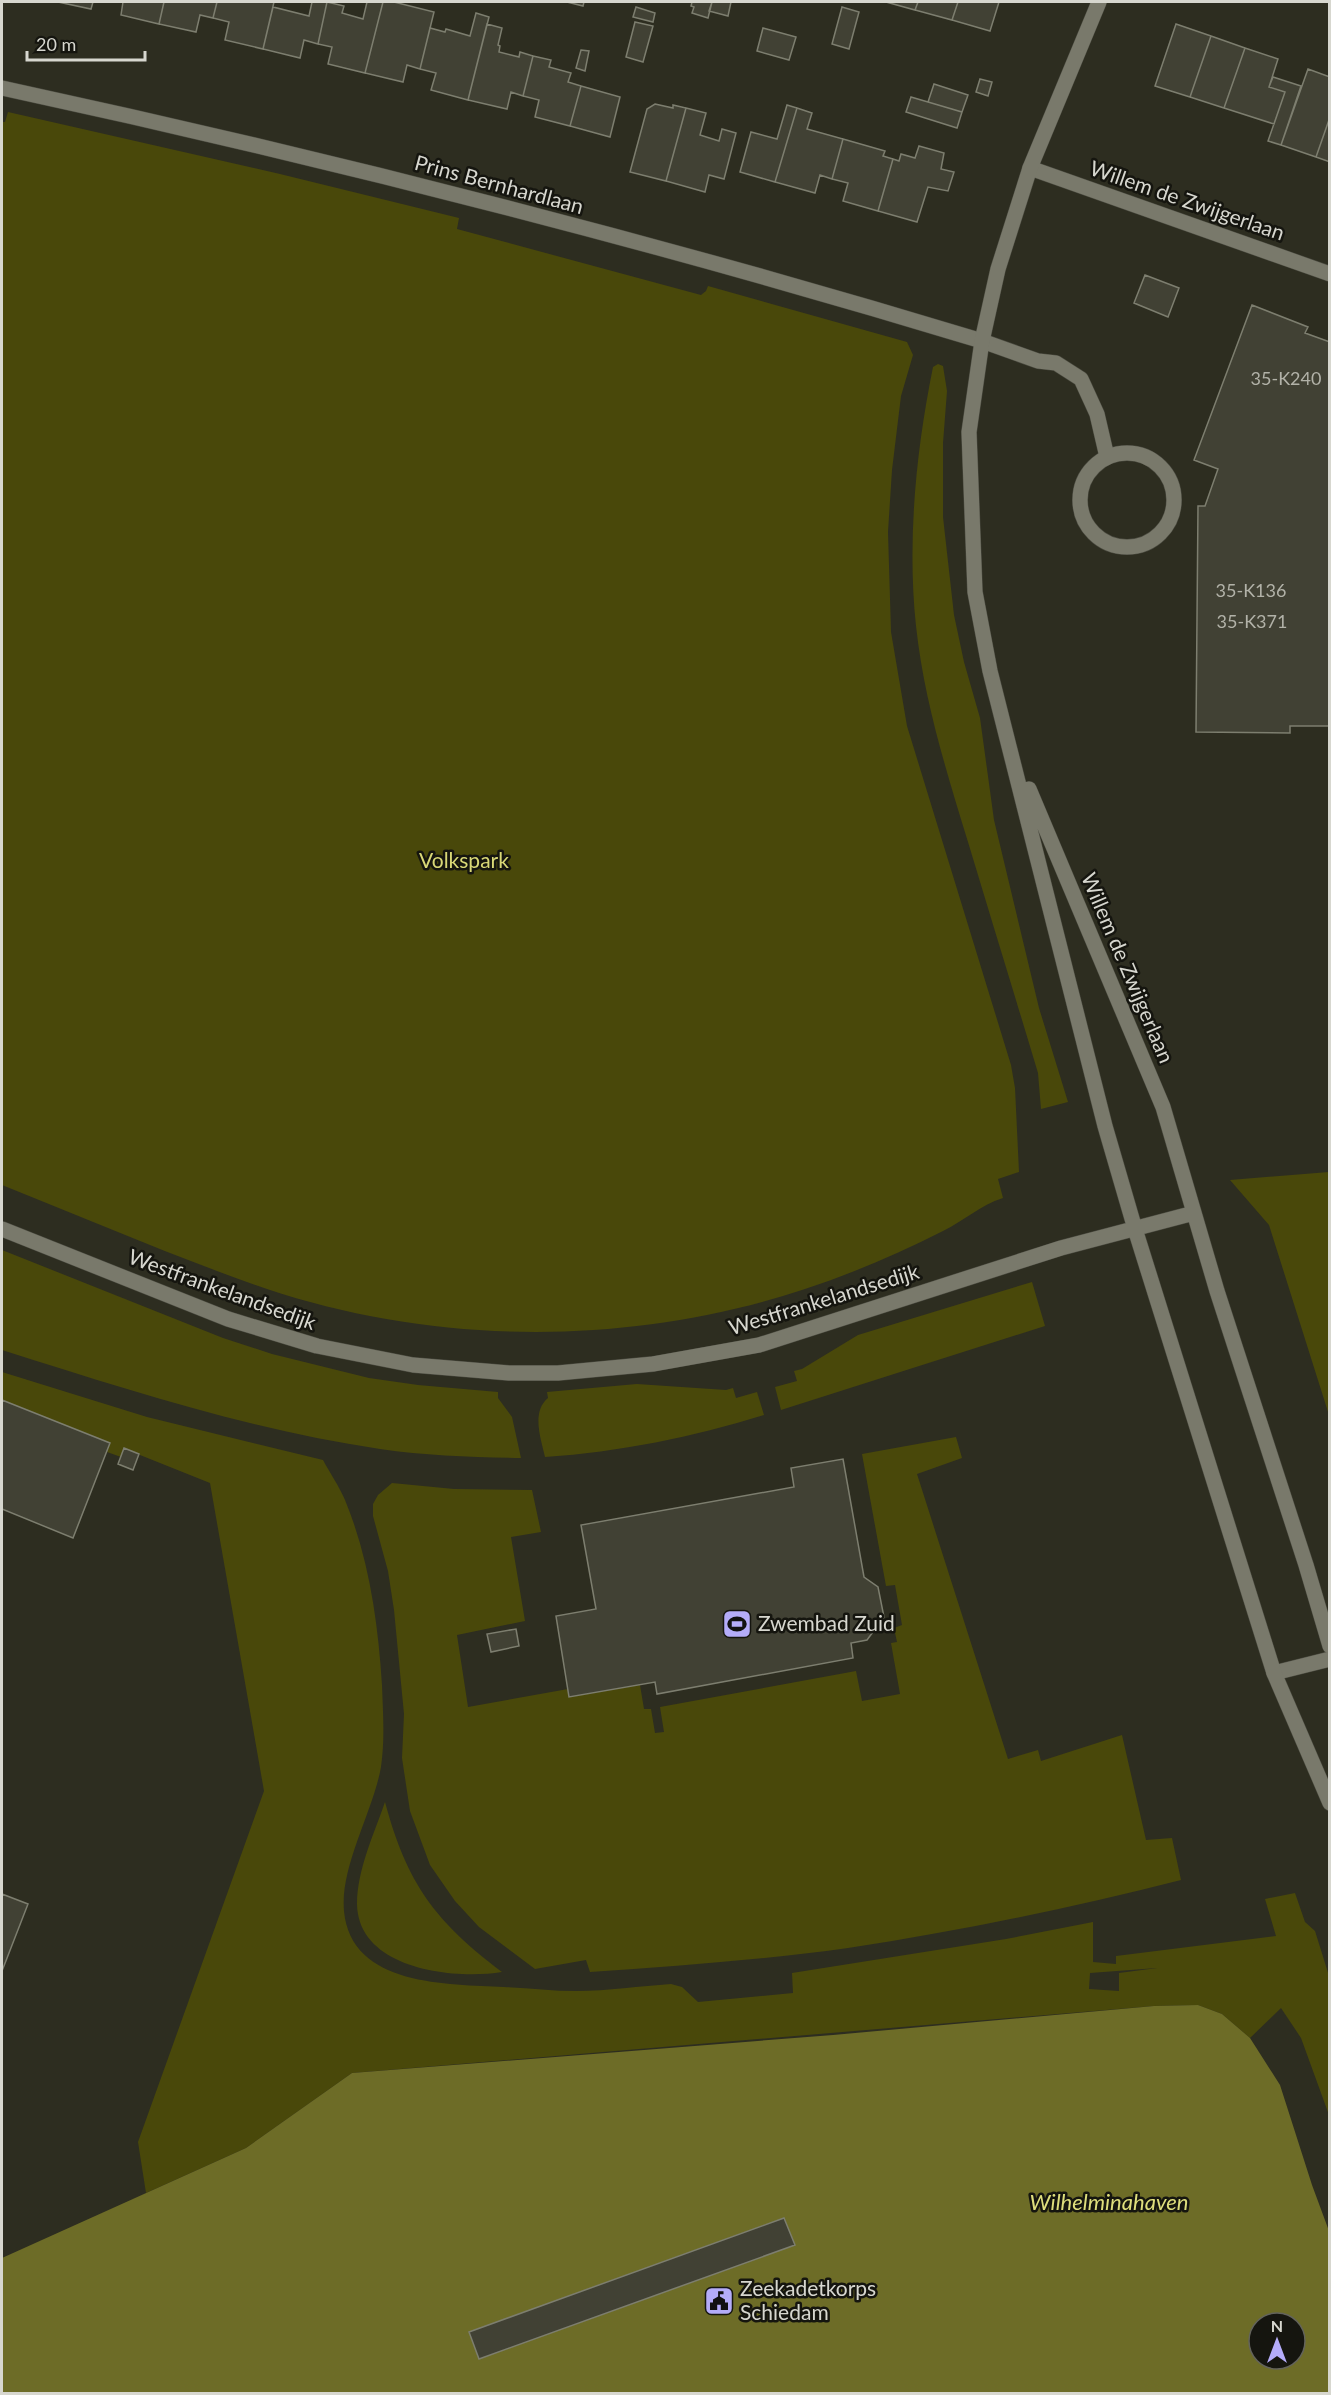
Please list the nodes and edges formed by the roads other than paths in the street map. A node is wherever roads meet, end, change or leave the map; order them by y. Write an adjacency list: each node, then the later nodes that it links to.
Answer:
1 (1099, 2): 3 (street, Willem de Zwijgerlaan)
2 (2, 88): 5 (street, Prins Bernhardlaan)
3 (1030, 168): 4 (street, Willem de Zwijgerlaan); 5 (street, Willem de Zwijgerlaan)
4 (1329, 274)
5 (982, 341): 6 (street, Prins Bernhardlaan); 7 (street, Willem de Zwijgerlaan)
6 (1107, 457): 6 (street)
7 (1009, 743): 8 (street, Willem de Zwijgerlaan); 10 (street, Willem de Zwijgerlaan)
8 (1194, 1213): 10 (street, Westfrankelandsedijk); 11 (street)
9 (2, 1229): 10 (street, Westfrankelandsedijk)
10 (1135, 1229): 13 (street)
11 (1329, 1646)
12 (1329, 1659): 13 (street)
13 (1274, 1673): 14 (street)
14 (1329, 1803)

